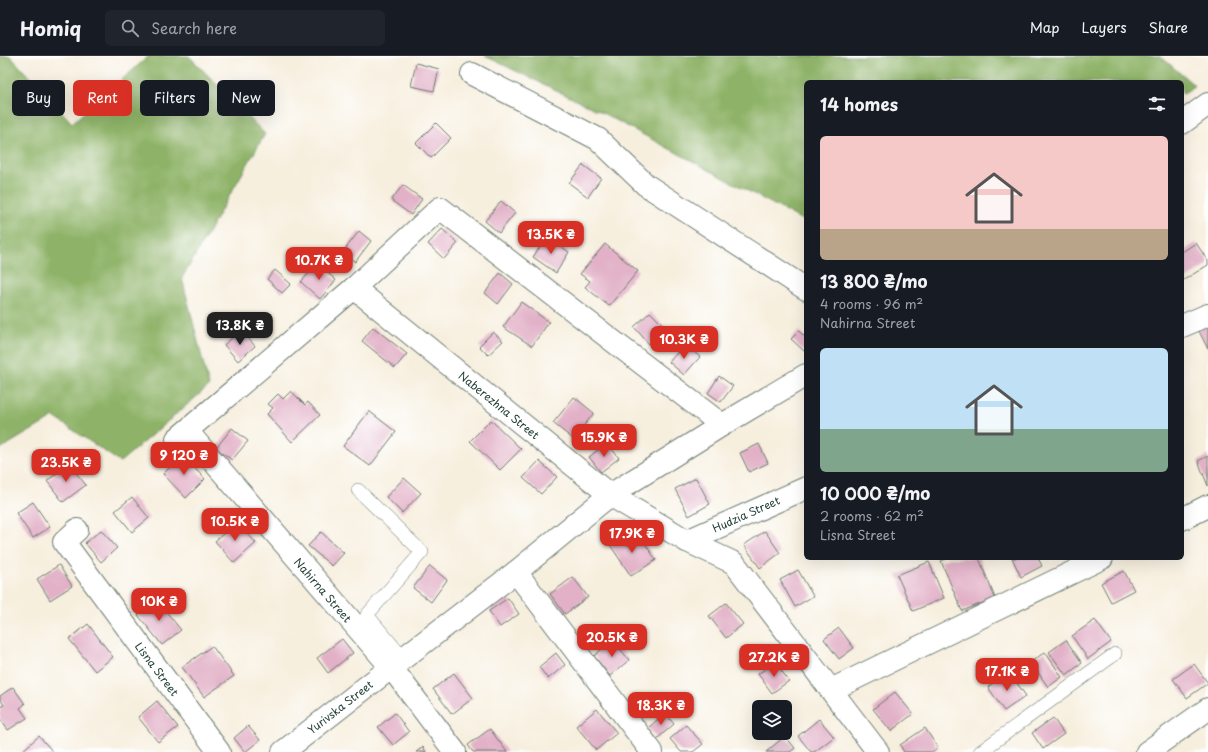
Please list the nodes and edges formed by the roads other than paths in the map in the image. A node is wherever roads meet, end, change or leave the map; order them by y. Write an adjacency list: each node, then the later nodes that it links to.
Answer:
1 (472, 74): 5 (street)
2 (1208, 104): 3 (street)
3 (1184, 121)
4 (354, 288): 9 (street); 12 (street, Naberezhna Street); 20 (street, Nahirna Street)
5 (804, 288)
6 (1208, 315): 7 (street)
7 (1184, 325)
8 (804, 376): 9 (street, Yurivska Street)
9 (722, 425): 12 (street, Yurivska Street)
10 (804, 489): 16 (street, Hudzia Street)
11 (358, 490): 20 (lane)
12 (610, 495): 16 (street, Naberezhna Street); 18 (street, Yurivska Street)
13 (1208, 506): 14 (street)
14 (1184, 518)
15 (77, 530): 23 (street, Lisna Street)
16 (687, 541): 21 (street, Naberezhna Street)
17 (1098, 560): 21 (street)
18 (516, 572): 20 (street, Yurivska Street); 26 (street)
19 (1115, 654): 28 (lane)
20 (397, 663): 24 (street, Yurivska Street); 25 (street, Nahirna Street)
21 (831, 690): 27 (street, Naberezhna Street)
22 (1208, 709): 29 (street)
23 (219, 752)
24 (284, 752)
25 (455, 752)
26 (652, 752)
27 (878, 752)
28 (980, 752)
29 (1147, 752)

